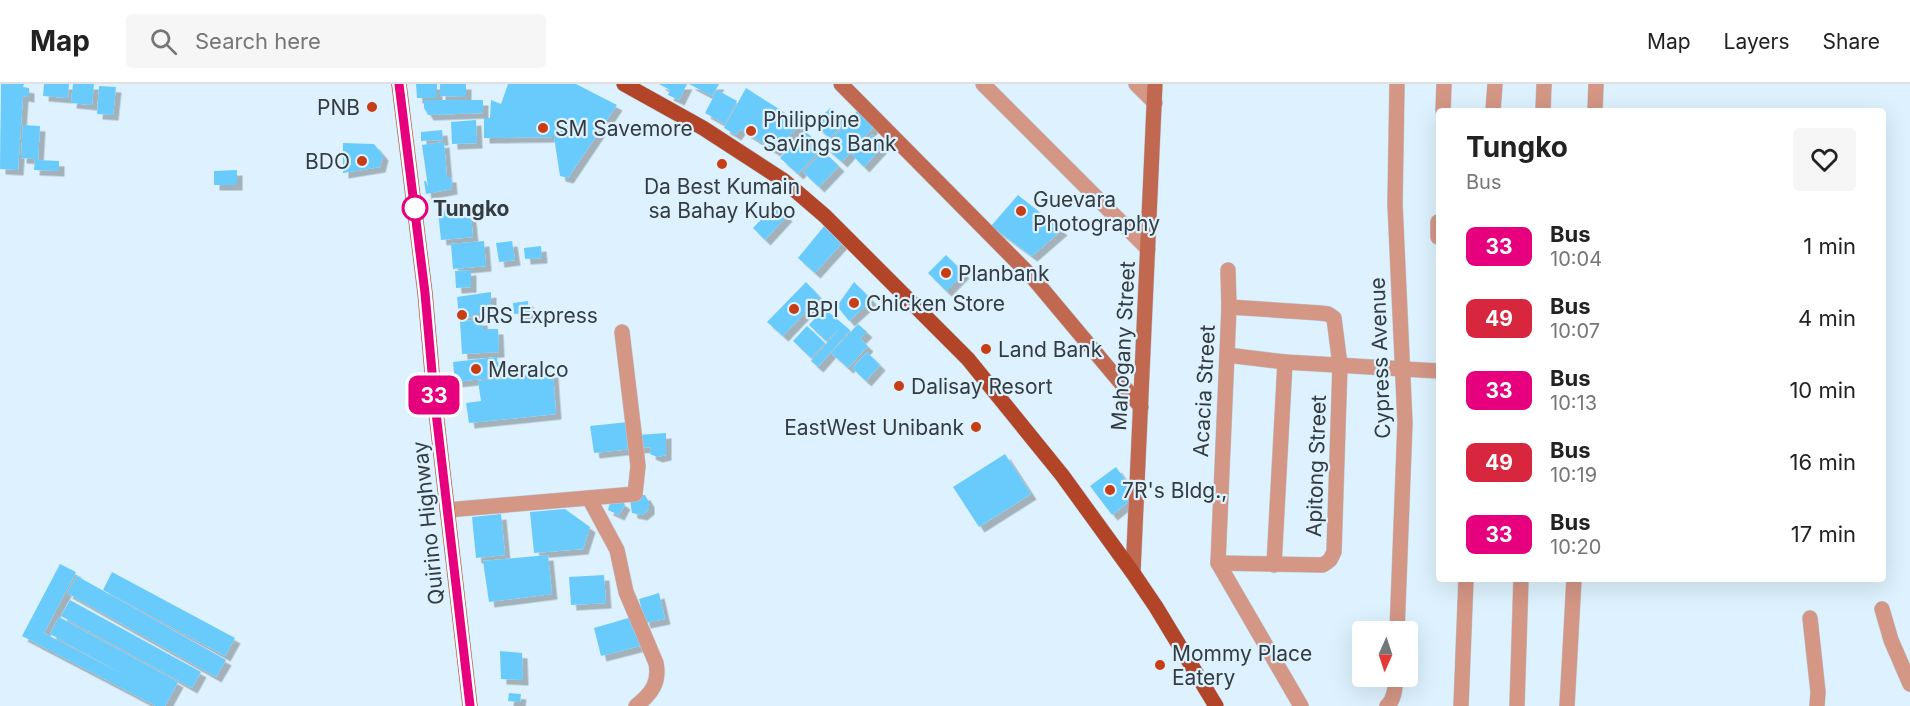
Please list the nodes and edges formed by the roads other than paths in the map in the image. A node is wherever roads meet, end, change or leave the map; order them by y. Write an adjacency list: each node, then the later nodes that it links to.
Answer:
1 (399, 84): 28 (main road, Quirino Highway)
2 (624, 84): 31 (main road)
3 (842, 84): 26 (street)
4 (983, 84): 17 (street)
5 (1136, 84): 12 (street)
6 (1155, 84): 12 (street, Mahogany Street)
7 (1398, 84): 24 (street, Cypress Avenue)
8 (1444, 84): 13 (street)
9 (1495, 84): 14 (street)
10 (1544, 84): 15 (street)
11 (1596, 84): 16 (street)
12 (1155, 103): 17 (street, Mahogany Street)
13 (1443, 108)
14 (1493, 108)
15 (1543, 108)
16 (1595, 108)
17 (1148, 249): 26 (street, Mahogany Street)
18 (1228, 270): 19 (street, Acacia Street)
19 (1229, 307): 21 (street, Acacia Street); 23 (street, Apitong Street)
20 (622, 332): 27 (street)
21 (1227, 355): 22 (street); 29 (street, Acacia Street)
22 (1285, 362): 23 (street); 30 (street)
23 (1340, 365): 24 (street); 30 (street, Apitong Street)
24 (1404, 369): 25 (street); 37 (street, Cypress Avenue)
25 (1436, 371)
26 (1141, 406): 31 (street, Mahogany Street)
27 (589, 498): 28 (street); 41 (street)
28 (447, 510): 40 (main road, Quirino Highway)
29 (1218, 563): 30 (street); 43 (street)
30 (1274, 565)
31 (1133, 573): 42 (main road)
32 (1466, 582): 45 (street)
33 (1521, 582): 46 (street)
34 (1574, 582): 47 (street)
35 (1882, 609): 38 (street)
36 (1810, 618): 48 (street)
37 (1397, 621)
38 (1910, 684)
39 (1395, 687): 44 (street)
40 (470, 706)
41 (636, 706)
42 (1216, 706)
43 (1301, 706)
44 (1387, 706)
45 (1461, 706)
46 (1517, 706)
47 (1567, 706)
48 (1817, 706)

